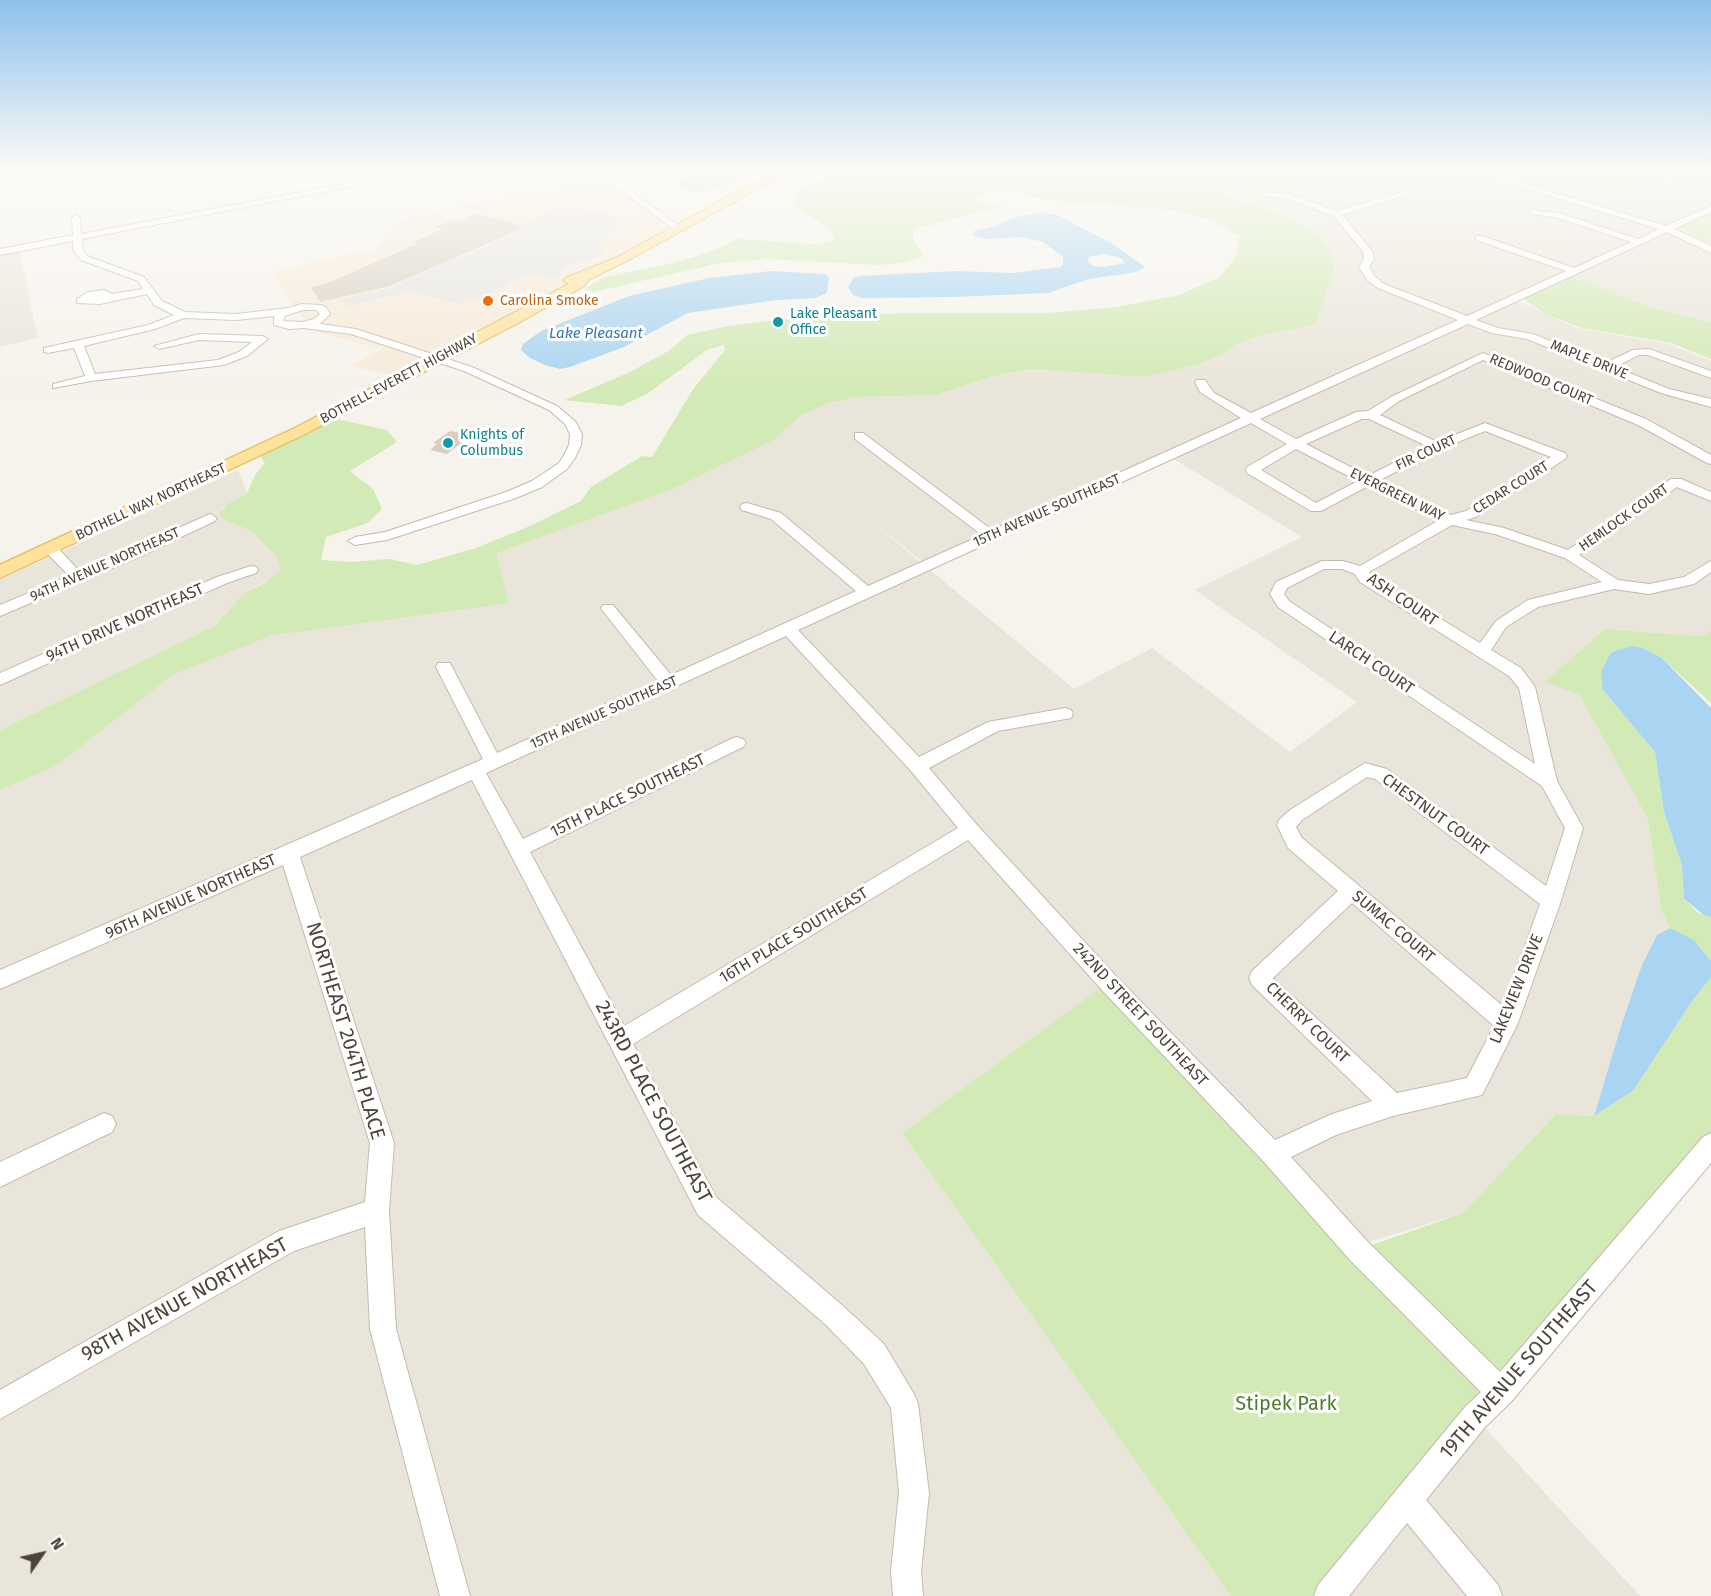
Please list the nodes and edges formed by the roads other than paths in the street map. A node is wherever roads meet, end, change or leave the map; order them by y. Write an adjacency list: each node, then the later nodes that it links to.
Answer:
1 (47, 243): 9 (street)
2 (77, 243): 11 (street)
3 (648, 243): 26 (main road, BOTHELL-EVERETT HIGHWAY)
4 (1361, 243): 17 (street, MAPLE DRIVE)
5 (1494, 243): 10 (street)
6 (1637, 243): 10 (street, 15TH AVENUE SOUTHEAST)
7 (1697, 243): 8 (street)
8 (1711, 250)
9 (0, 252)
10 (1575, 272): 17 (street, 15TH AVENUE SOUTHEAST)
11 (149, 291): 12 (street); 14 (street)
12 (107, 298)
13 (287, 311): 15 (street); 16 (street); 18 (street)
14 (183, 315): 15 (street); 20 (street)
15 (236, 317): 18 (street)
16 (323, 317): 19 (street); 21 (street)
17 (1467, 320): 27 (street, MAPLE DRIVE); 35 (street, 15TH AVENUE SOUTHEAST)
18 (277, 322): 19 (street); 22 (street)
19 (300, 326): 21 (street); 22 (street)
20 (151, 327): 23 (street); 24 (street)
21 (352, 332): 26 (street)
22 (264, 339): 24 (street); 28 (street)
23 (78, 344): 25 (street); 30 (street)
24 (159, 346): 28 (street)
25 (48, 351)
26 (439, 359): 37 (main road, BOTHELL-EVERETT HIGHWAY); 48 (street)
27 (1606, 367): 29 (street); 33 (street, MAPLE DRIVE)
28 (159, 370): 30 (street)
29 (1711, 375)
30 (91, 378): 32 (street)
31 (1201, 382): 35 (street, EVERGREEN WAY)
32 (57, 387)
33 (1711, 404)
34 (1371, 415): 39 (street); 40 (street); 41 (street, REDWOOD COURT)
35 (1251, 418): 39 (street, EVERGREEN WAY); 47 (street, 15TH AVENUE SOUTHEAST)
36 (1485, 427): 40 (street, FIR COURT); 46 (street, CEDAR COURT)
37 (300, 431): 49 (main road, BOTHELL WAY NORTHEAST)
38 (860, 436): 47 (street)
39 (1296, 444): 42 (street, EVERGREEN WAY); 42 (street, FIR COURT)
40 (1437, 446): 42 (street, FIR COURT)
41 (1711, 460)
42 (1368, 482): 46 (street, EVERGREEN WAY)
43 (1711, 497): 50 (street, HEMLOCK COURT)
44 (747, 507): 57 (street)
45 (210, 518): 55 (street, 94TH AVENUE NORTHEAST)
46 (1450, 520): 50 (street, EVERGREEN WAY); 53 (street, ASH COURT)
47 (992, 536): 57 (street, 15TH AVENUE SOUTHEAST)
48 (355, 541)
49 (51, 549): 54 (main road, BOTHELL WAY NORTHEAST); 55 (street)
50 (1570, 555): 56 (street, EVERGREEN WAY)
51 (1711, 566): 56 (street)
52 (251, 570): 63 (street, 94TH DRIVE NORTHEAST)
53 (1361, 571): 61 (street, ASH COURT); 70 (street, LARCH COURT)
54 (0, 572)
55 (78, 578): 59 (street, 94TH AVENUE NORTHEAST)
56 (1614, 584): 61 (street)
57 (867, 593): 60 (street, 15TH AVENUE SOUTHEAST)
58 (608, 608): 64 (street)
59 (0, 611)
60 (788, 629): 64 (street, 15TH AVENUE SOUTHEAST); 68 (street, 242ND STREET SOUTHEAST)
61 (1483, 651): 65 (street, ASH COURT)
62 (444, 667): 69 (street, 243RD PLACE SOUTHEAST)
63 (0, 678)
64 (669, 683): 69 (street, 15TH AVENUE SOUTHEAST)
65 (1527, 687): 70 (street, LAKEVIEW DRIVE)
66 (1065, 714): 68 (street)
67 (737, 743): 74 (street, 15TH PLACE SOUTHEAST)
68 (917, 766): 73 (street, 242ND STREET SOUTHEAST)
69 (485, 767): 71 (street, 15TH AVENUE SOUTHEAST); 74 (street, 243RD PLACE SOUTHEAST)
70 (1548, 781): 77 (street, LAKEVIEW DRIVE)
71 (382, 813): 75 (street, 96TH AVENUE NORTHEAST)
72 (1286, 825): 76 (street, SUMAC COURT); 77 (street, CHESTNUT COURT)
73 (970, 830): 80 (street, 16TH PLACE SOUTHEAST); 84 (street, 242ND STREET SOUTHEAST)
74 (519, 849): 80 (street, 243RD PLACE SOUTHEAST)
75 (289, 854): 78 (street, 96TH AVENUE NORTHEAST); 86 (street, NORTHEAST 204TH PLACE)
76 (1351, 891): 79 (street, SUMAC COURT); 81 (street, CHERRY COURT)
77 (1551, 901): 79 (street, LAKEVIEW DRIVE)
78 (0, 980)
79 (1507, 1023): 81 (street, LAKEVIEW DRIVE)
80 (619, 1041): 91 (street, 243RD PLACE SOUTHEAST)
81 (1393, 1105): 84 (street, LAKEVIEW DRIVE)
82 (104, 1124): 85 (street)
83 (1711, 1145): 87 (street, 19TH AVENUE SOUTHEAST)
84 (1272, 1154): 87 (street, 242ND STREET SOUTHEAST)
85 (0, 1175)
86 (377, 1211): 88 (street, 98TH AVENUE NORTHEAST); 90 (street, NORTHEAST 204TH PLACE)
87 (1501, 1392): 89 (street, 19TH AVENUE SOUTHEAST)
88 (0, 1405)
89 (1408, 1501): 92 (street, 19TH AVENUE SOUTHEAST); 93 (street)
90 (455, 1596)
91 (908, 1596)
92 (1329, 1596)
93 (1487, 1596)

